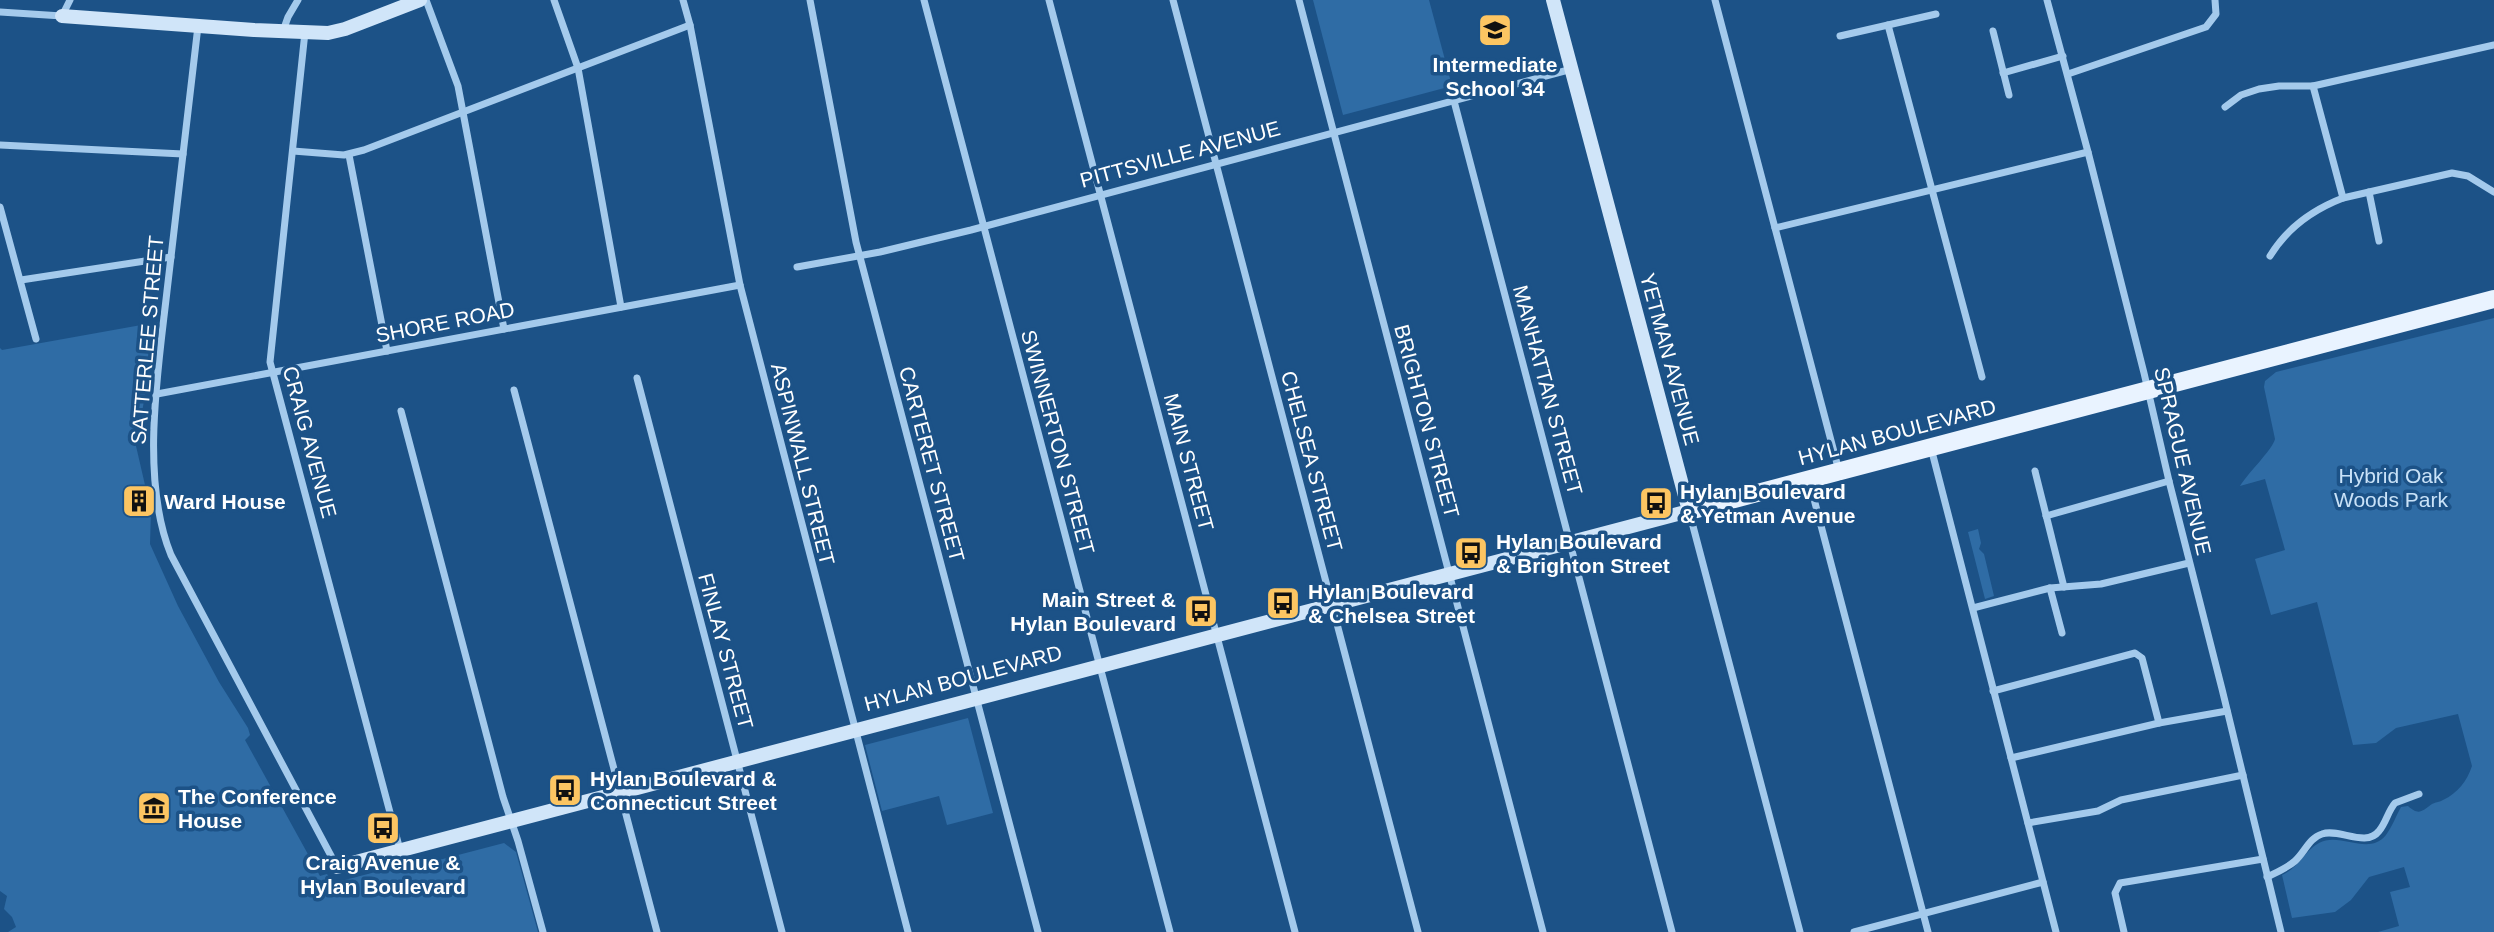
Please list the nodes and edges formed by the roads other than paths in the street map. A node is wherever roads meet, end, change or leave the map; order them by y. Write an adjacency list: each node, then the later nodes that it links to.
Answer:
1 (70, 0): 18 (street)
2 (298, 0): 22 (street)
3 (420, 0): 24 (street)
4 (426, 0): 36 (street)
5 (554, 0): 28 (street)
6 (683, 0): 19 (street, ASPINWALL STREET)
7 (810, 0): 53 (street, CARTERET STREET)
8 (925, 0): 50 (street, SWINNERTON STREET)
9 (1049, 0): 47 (street, MAIN STREET)
10 (1173, 0): 43 (street, CHELSEA STREET)
11 (1299, 0): 37 (street, BRIGHTON STREET)
12 (1553, 0): 29 (street, YETMAN AVENUE)
13 (1715, 0): 51 (street)
14 (2047, 0): 27 (street, SPRAGUE AVENUE)
15 (2215, 0): 31 (street)
16 (0, 12): 18 (street)
17 (1936, 14): 20 (street)
18 (61, 16): 21 (street)
19 (690, 25): 28 (street); 58 (street, ASPINWALL STREET)
20 (1888, 25): 25 (street); 44 (street)
21 (198, 26): 22 (street); 41 (street, SATTERLEE STREET)
22 (283, 31): 24 (street)
23 (1993, 31): 30 (street)
24 (305, 32): 39 (street, CRAIG AVENUE)
25 (1840, 36)
26 (2494, 45): 32 (street)
27 (2063, 56): 30 (street); 31 (street, SPRAGUE AVENUE)
28 (578, 68): 36 (street); 60 (street)
29 (1572, 69): 34 (street, PITTSVILLE AVENUE); 76 (street, YETMAN AVENUE)
30 (2003, 73): 33 (street)
31 (2068, 74): 40 (street, SPRAGUE AVENUE)
32 (2313, 86): 35 (street); 48 (street)
33 (2009, 95)
34 (1454, 100): 37 (street, PITTSVILLE AVENUE); 78 (street, MANHATTAN STREET)
35 (2225, 107)
36 (464, 113): 42 (street); 61 (street)
37 (1334, 132): 43 (street, PITTSVILLE AVENUE); 80 (street, BRIGHTON STREET)
38 (0, 145): 41 (street)
39 (293, 151): 42 (street); 64 (street, CRAIG AVENUE)
40 (2088, 152): 44 (street); 68 (street, SPRAGUE AVENUE)
41 (183, 154): 55 (street, SATTERLEE STREET)
42 (349, 155): 63 (street)
43 (1216, 163): 47 (street, PITTSVILLE AVENUE); 83 (street, CHELSEA STREET)
44 (1932, 190): 51 (street); 65 (street)
45 (2369, 192): 46 (street); 48 (street); 52 (street)
46 (2494, 192)
47 (1100, 194): 50 (street, PITTSVILLE AVENUE); 86 (street, MAIN STREET)
48 (2343, 198): 54 (street)
49 (0, 207): 57 (street)
50 (983, 227): 53 (street, PITTSVILLE AVENUE); 87 (street, SWINNERTON STREET)
51 (1775, 228): 72 (street)
52 (2379, 241)
53 (860, 256): 56 (street, PITTSVILLE AVENUE); 89 (street, CARTERET STREET)
54 (2270, 256)
55 (171, 257): 57 (street); 69 (street, SATTERLEE STREET)
56 (797, 267)
57 (21, 280): 62 (street)
58 (740, 285): 60 (street, SHORE ROAD); 92 (street, ASPINWALL STREET)
59 (2494, 299): 68 (main road, HYLAN BOULEVARD)
60 (621, 307): 61 (street, SHORE ROAD)
61 (505, 329): 63 (street, SHORE ROAD)
62 (36, 339)
63 (387, 351): 64 (street, SHORE ROAD)
64 (272, 372): 69 (street, SHORE ROAD); 100 (street, CRAIG AVENUE)
65 (1982, 377)
66 (637, 378): 94 (street, FINLAY STREET)
67 (514, 390): 96 (street)
68 (2148, 390): 71 (main road, HYLAN BOULEVARD); 75 (street, SPRAGUE AVENUE)
69 (157, 394): 102 (street, SATTERLEE STREET)
70 (401, 411): 98 (street)
71 (1931, 447): 72 (main road, HYLAN BOULEVARD); 84 (street)
72 (1839, 471): 74 (main road, HYLAN BOULEVARD)
73 (2035, 471): 77 (street)
74 (1809, 479): 76 (main road, HYLAN BOULEVARD); 105 (street)
75 (2169, 481): 77 (street); 79 (street, SPRAGUE AVENUE)
76 (1689, 511): 78 (street, HYLAN BOULEVARD); 116 (street, YETMAN AVENUE)
77 (2046, 516): 81 (street)
78 (1570, 542): 80 (street, HYLAN BOULEVARD); 115 (street, MANHATTAN STREET)
79 (2189, 563): 81 (street); 90 (street, SPRAGUE AVENUE)
80 (1448, 574): 83 (street, HYLAN BOULEVARD); 114 (street, BRIGHTON STREET)
81 (2064, 587): 82 (street)
82 (2050, 589): 84 (street); 85 (street)
83 (1332, 605): 86 (street, HYLAN BOULEVARD); 113 (street, CHELSEA STREET)
84 (1973, 608): 88 (street)
85 (2062, 633)
86 (1216, 635): 87 (street, HYLAN BOULEVARD); 112 (street, MAIN STREET)
87 (1099, 666): 89 (street, HYLAN BOULEVARD); 111 (street, SWINNERTON STREET)
88 (1993, 691): 91 (street); 93 (street)
89 (975, 699): 92 (street, HYLAN BOULEVARD); 110 (street, CARTERET STREET)
90 (2227, 711): 91 (street); 95 (street, SPRAGUE AVENUE)
91 (2159, 723): 93 (street)
92 (854, 730): 94 (street, HYLAN BOULEVARD); 109 (street, ASPINWALL STREET)
93 (2011, 758): 99 (street)
94 (737, 761): 96 (street, HYLAN BOULEVARD); 108 (street, FINLAY STREET)
95 (2243, 775): 99 (street); 101 (street, SPRAGUE AVENUE)
96 (620, 792): 98 (street, HYLAN BOULEVARD); 107 (street)
97 (2419, 794): 103 (street)
98 (512, 821): 100 (street, HYLAN BOULEVARD); 106 (street)
99 (2028, 823): 104 (street)
100 (401, 851): 102 (street, HYLAN BOULEVARD)
101 (2263, 859): 103 (street, SPRAGUE AVENUE); 120 (street)
102 (337, 867)
103 (2267, 877): 121 (street, SPRAGUE AVENUE)
104 (2043, 883): 105 (street); 119 (street)
105 (1923, 914): 117 (street); 118 (street)
106 (543, 932)
107 (657, 932)
108 (782, 932)
109 (908, 932)
110 (1038, 932)
111 (1170, 932)
112 (1294, 932)
113 (1418, 932)
114 (1543, 932)
115 (1672, 932)
116 (1800, 932)
117 (1854, 932)
118 (1928, 932)
119 (2056, 932)
120 (2124, 932)
121 (2281, 932)

